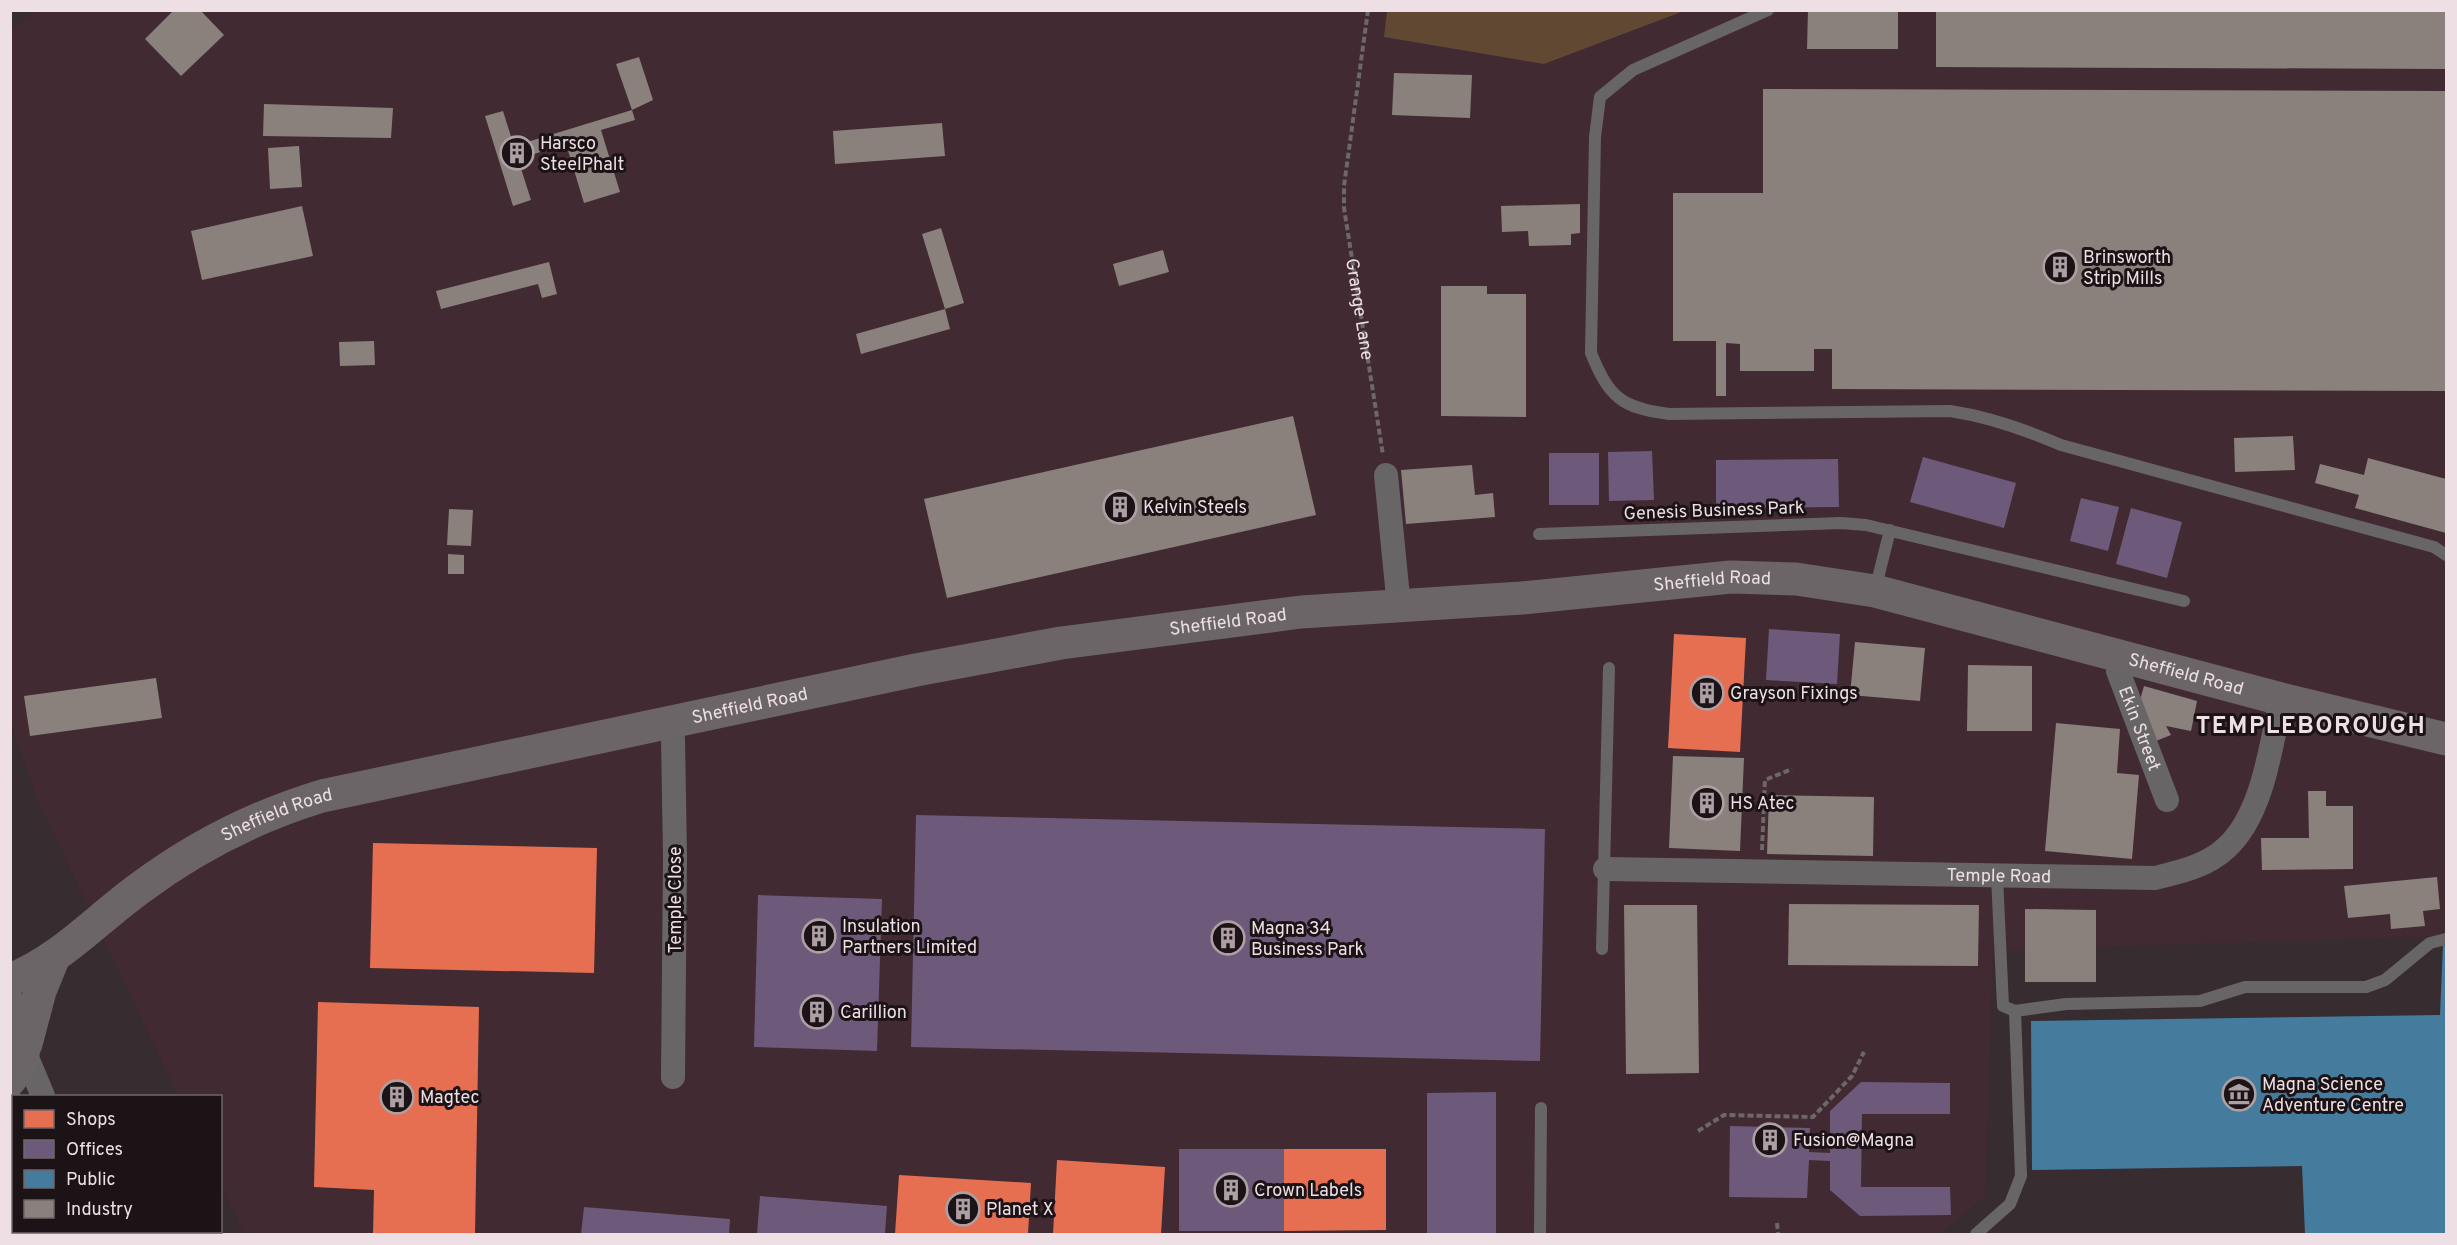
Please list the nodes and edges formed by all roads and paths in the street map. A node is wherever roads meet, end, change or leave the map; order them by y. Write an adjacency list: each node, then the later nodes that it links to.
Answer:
1 (1368, 10): 3 (path, Grange Lane)
2 (1768, 10): 6 (lane)
3 (1386, 475): 9 (street)
4 (1890, 530): 5 (lane, Genesis Business Park); 7 (lane); 8 (lane, Genesis Business Park)
5 (1539, 534)
6 (2446, 555)
7 (1875, 591): 9 (main road, Sheffield Road); 10 (main road, Sheffield Road)
8 (2184, 602)
9 (1399, 607): 13 (main road, Sheffield Road)
10 (2122, 657): 12 (main road, Sheffield Road); 16 (street, Ekin Street)
11 (1609, 668): 17 (lane)
12 (2281, 699): 14 (main road, Sheffield Road); 19 (street, Temple Road)
13 (669, 722): 22 (main road, Sheffield Road); 28 (street, Temple Close)
14 (2446, 739)
15 (1792, 769): 18 (path)
16 (2168, 800)
17 (1605, 869): 18 (street, Temple Road); 21 (lane)
18 (1761, 871): 19 (street, Temple Road)
19 (1997, 876): 25 (lane)
20 (2446, 939): 25 (lane)
21 (1602, 950)
22 (53, 959): 23 (main road, Sheffield Road); 27 (main road, Sheffield Road)
23 (10, 980)
24 (10, 1005): 27 (main road)
25 (2015, 1011): 35 (lane)
26 (1863, 1052): 31 (path)
27 (20, 1059): 29 (street)
28 (673, 1077)
29 (42, 1095)
30 (1541, 1108): 33 (lane)
31 (1698, 1131)
32 (1778, 1223): 34 (path)
33 (1540, 1234)
34 (1778, 1234)
35 (1976, 1234)

